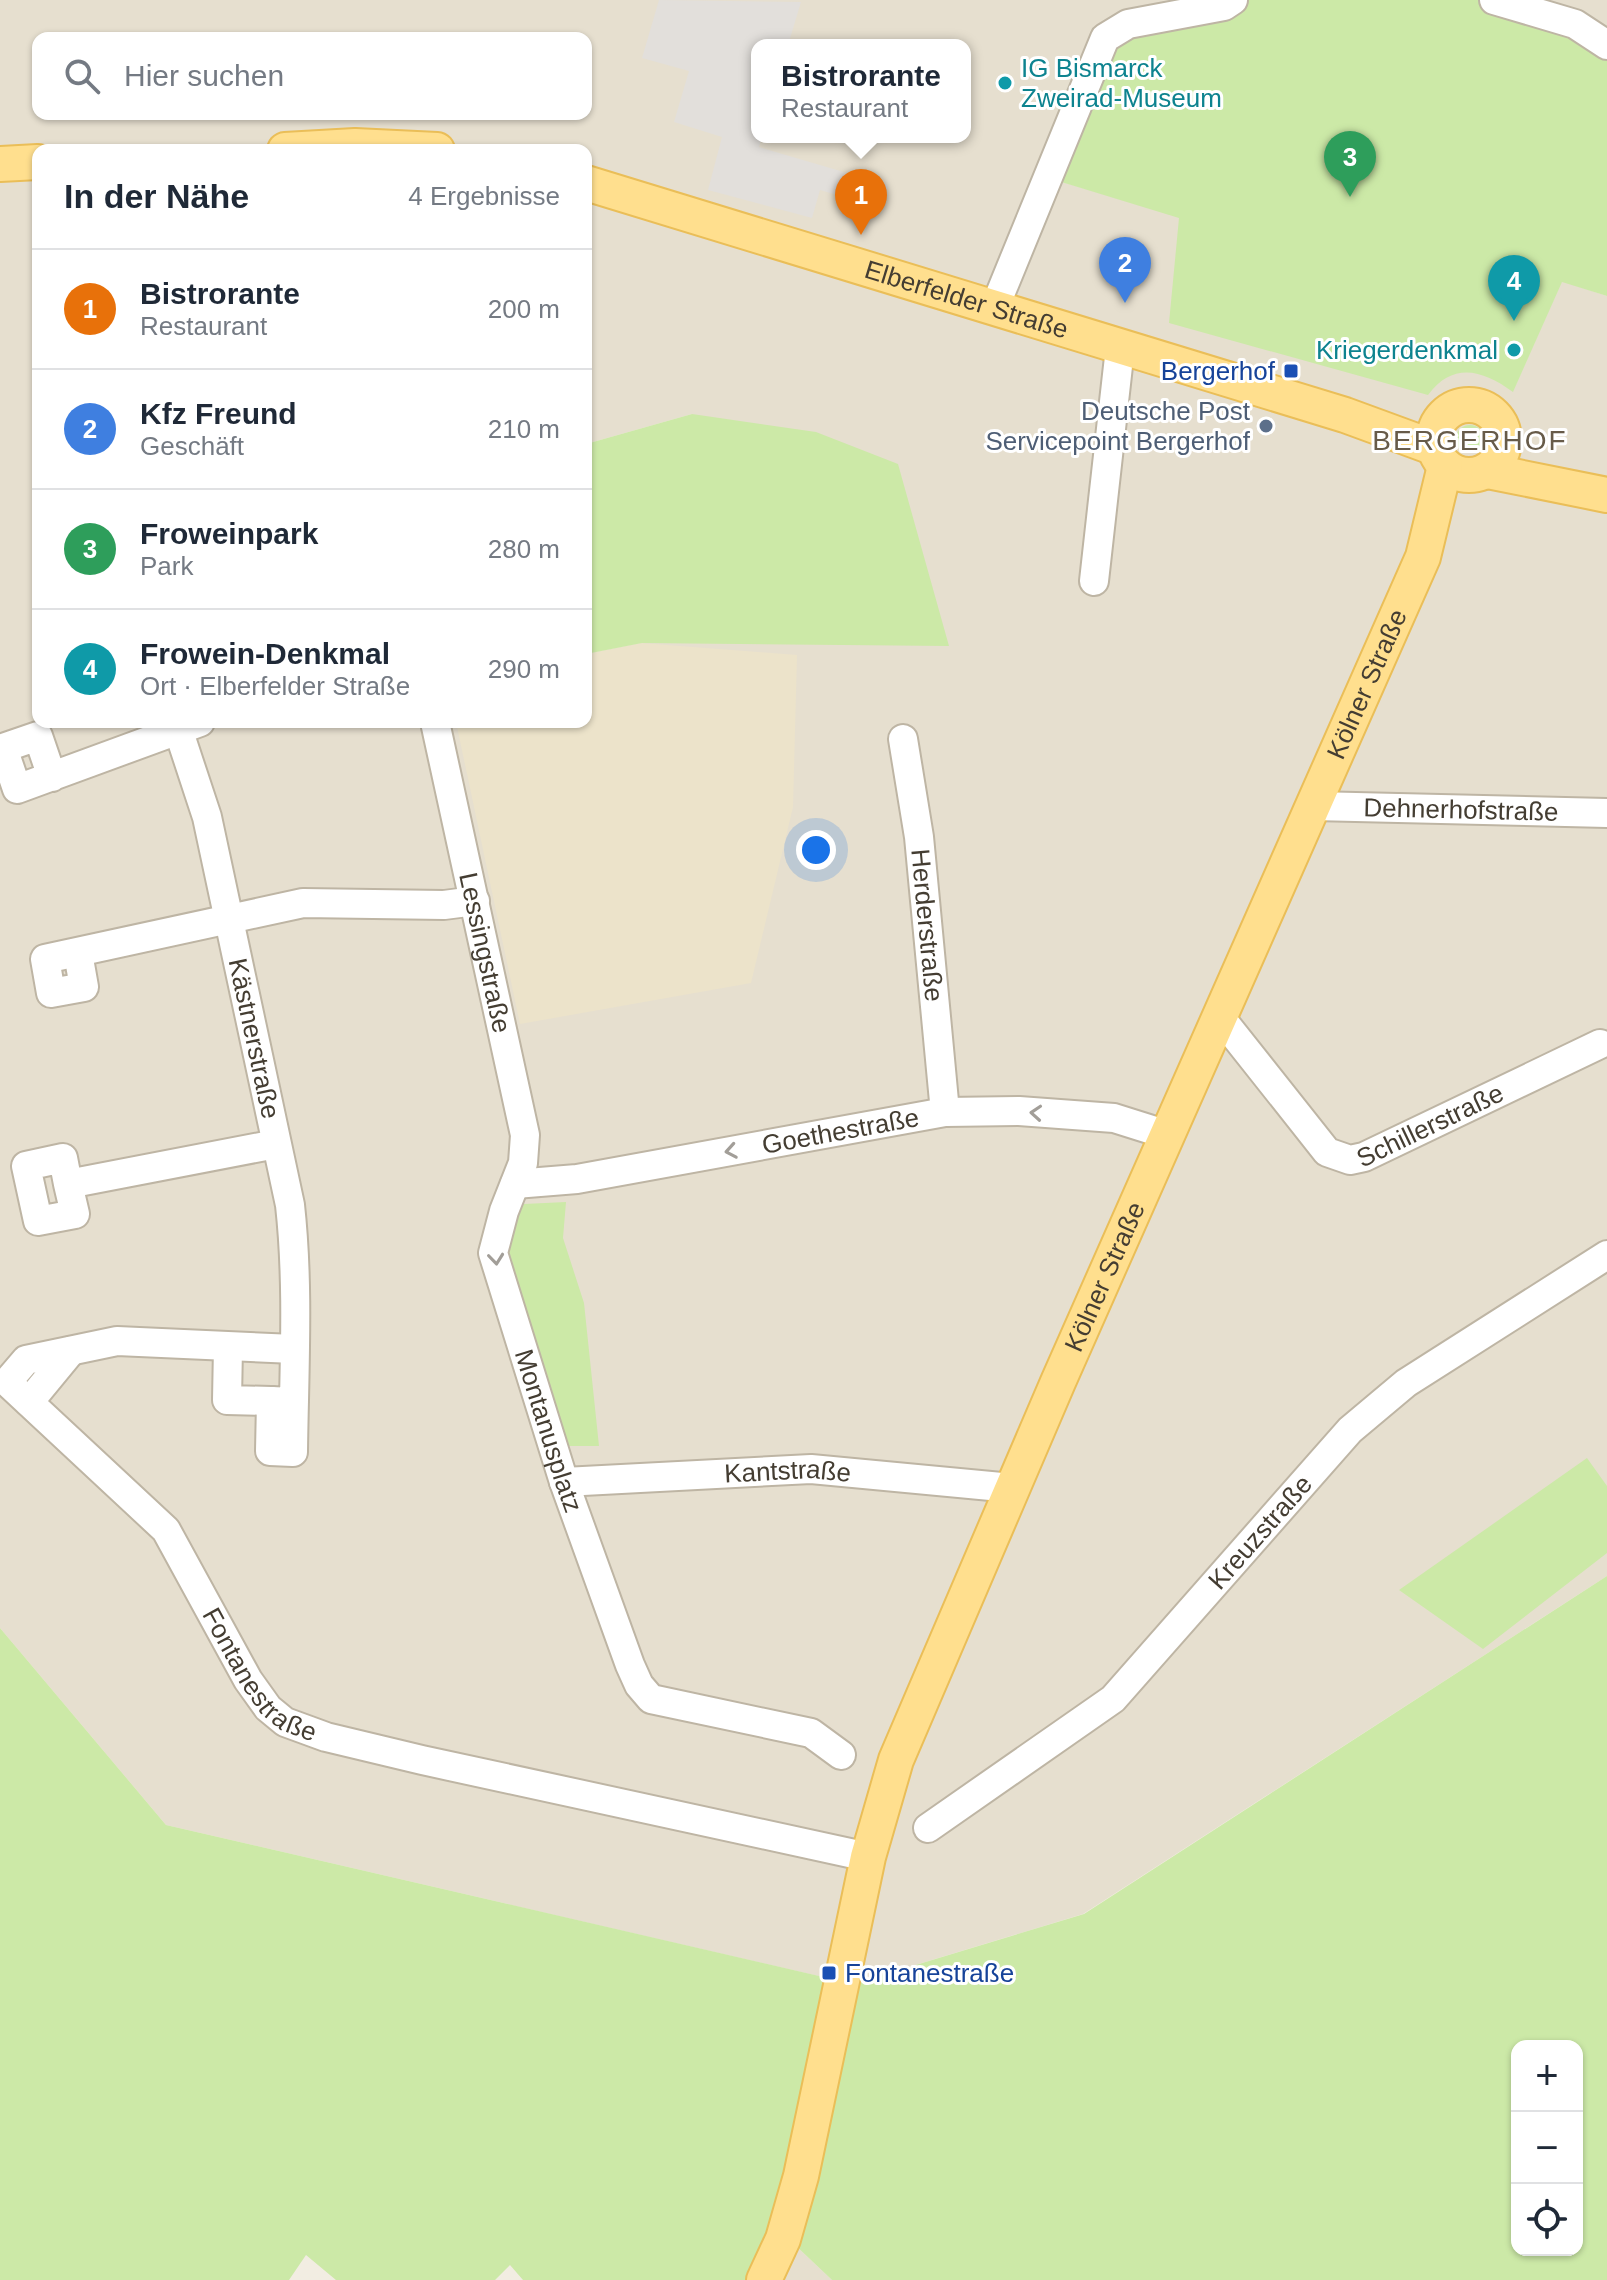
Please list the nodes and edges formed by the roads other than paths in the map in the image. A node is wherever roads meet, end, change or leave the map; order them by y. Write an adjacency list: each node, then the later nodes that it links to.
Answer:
1 (1233, 0): 7 (street)
2 (1494, 0): 3 (street)
3 (1607, 45)
4 (32, 162): 5 (main road)
5 (0, 164)
6 (592, 185): 7 (main road, Elberfelder Straße)
7 (994, 309): 8 (main road, Elberfelder Straße)
8 (1120, 348): 10 (main road, Elberfelder Straße); 12 (street)
9 (1505, 438): 10 (main road, Kölner Straße); 10 (main road, Elberfelder Straße); 11 (main road, Elberfelder Straße)
10 (1457, 456): 11 (main road, Elberfelder Straße); 18 (main road, Kölner Straße)
11 (1607, 492)
12 (1094, 581)
13 (186, 728): 17 (street)
14 (189, 728): 21 (street, Kästnerstraße)
15 (436, 728): 20 (street, Lessingstraße)
16 (903, 739): 25 (street, Herderstraße)
17 (52, 777)
18 (1313, 806): 19 (street, Dehnerhofstraße); 23 (main road, Kölner Straße)
19 (1607, 813)
20 (475, 901): 21 (street); 29 (street, Lessingstraße)
21 (231, 919): 22 (street); 27 (street, Kästnerstraße)
22 (78, 953)
23 (1220, 1017): 24 (street, Schillerstraße); 26 (main road, Kölner Straße)
24 (1600, 1044)
25 (945, 1112): 26 (street, Goethestraße, one-way to 25); 29 (street, Goethestraße, one-way to 29)
26 (1168, 1135): 34 (main road, Kölner Straße)
27 (276, 1144): 28 (street); 32 (street, Kästnerstraße)
28 (68, 1184)
29 (515, 1184): 33 (street, Montanusplatz, one-way to 33)
30 (1607, 1255): 36 (street, Kreuzstraße)
31 (228, 1347): 32 (street); 32 (street, Kästnerstraße); 37 (street, Fontanestraße)
32 (294, 1349)
33 (564, 1482): 34 (street, Kantstraße); 35 (street, Montanusplatz)
34 (1012, 1488): 37 (main road, Kölner Straße)
35 (841, 1755)
36 (928, 1828)
37 (868, 1857): 38 (main road, Kölner Straße)
38 (764, 2280)

